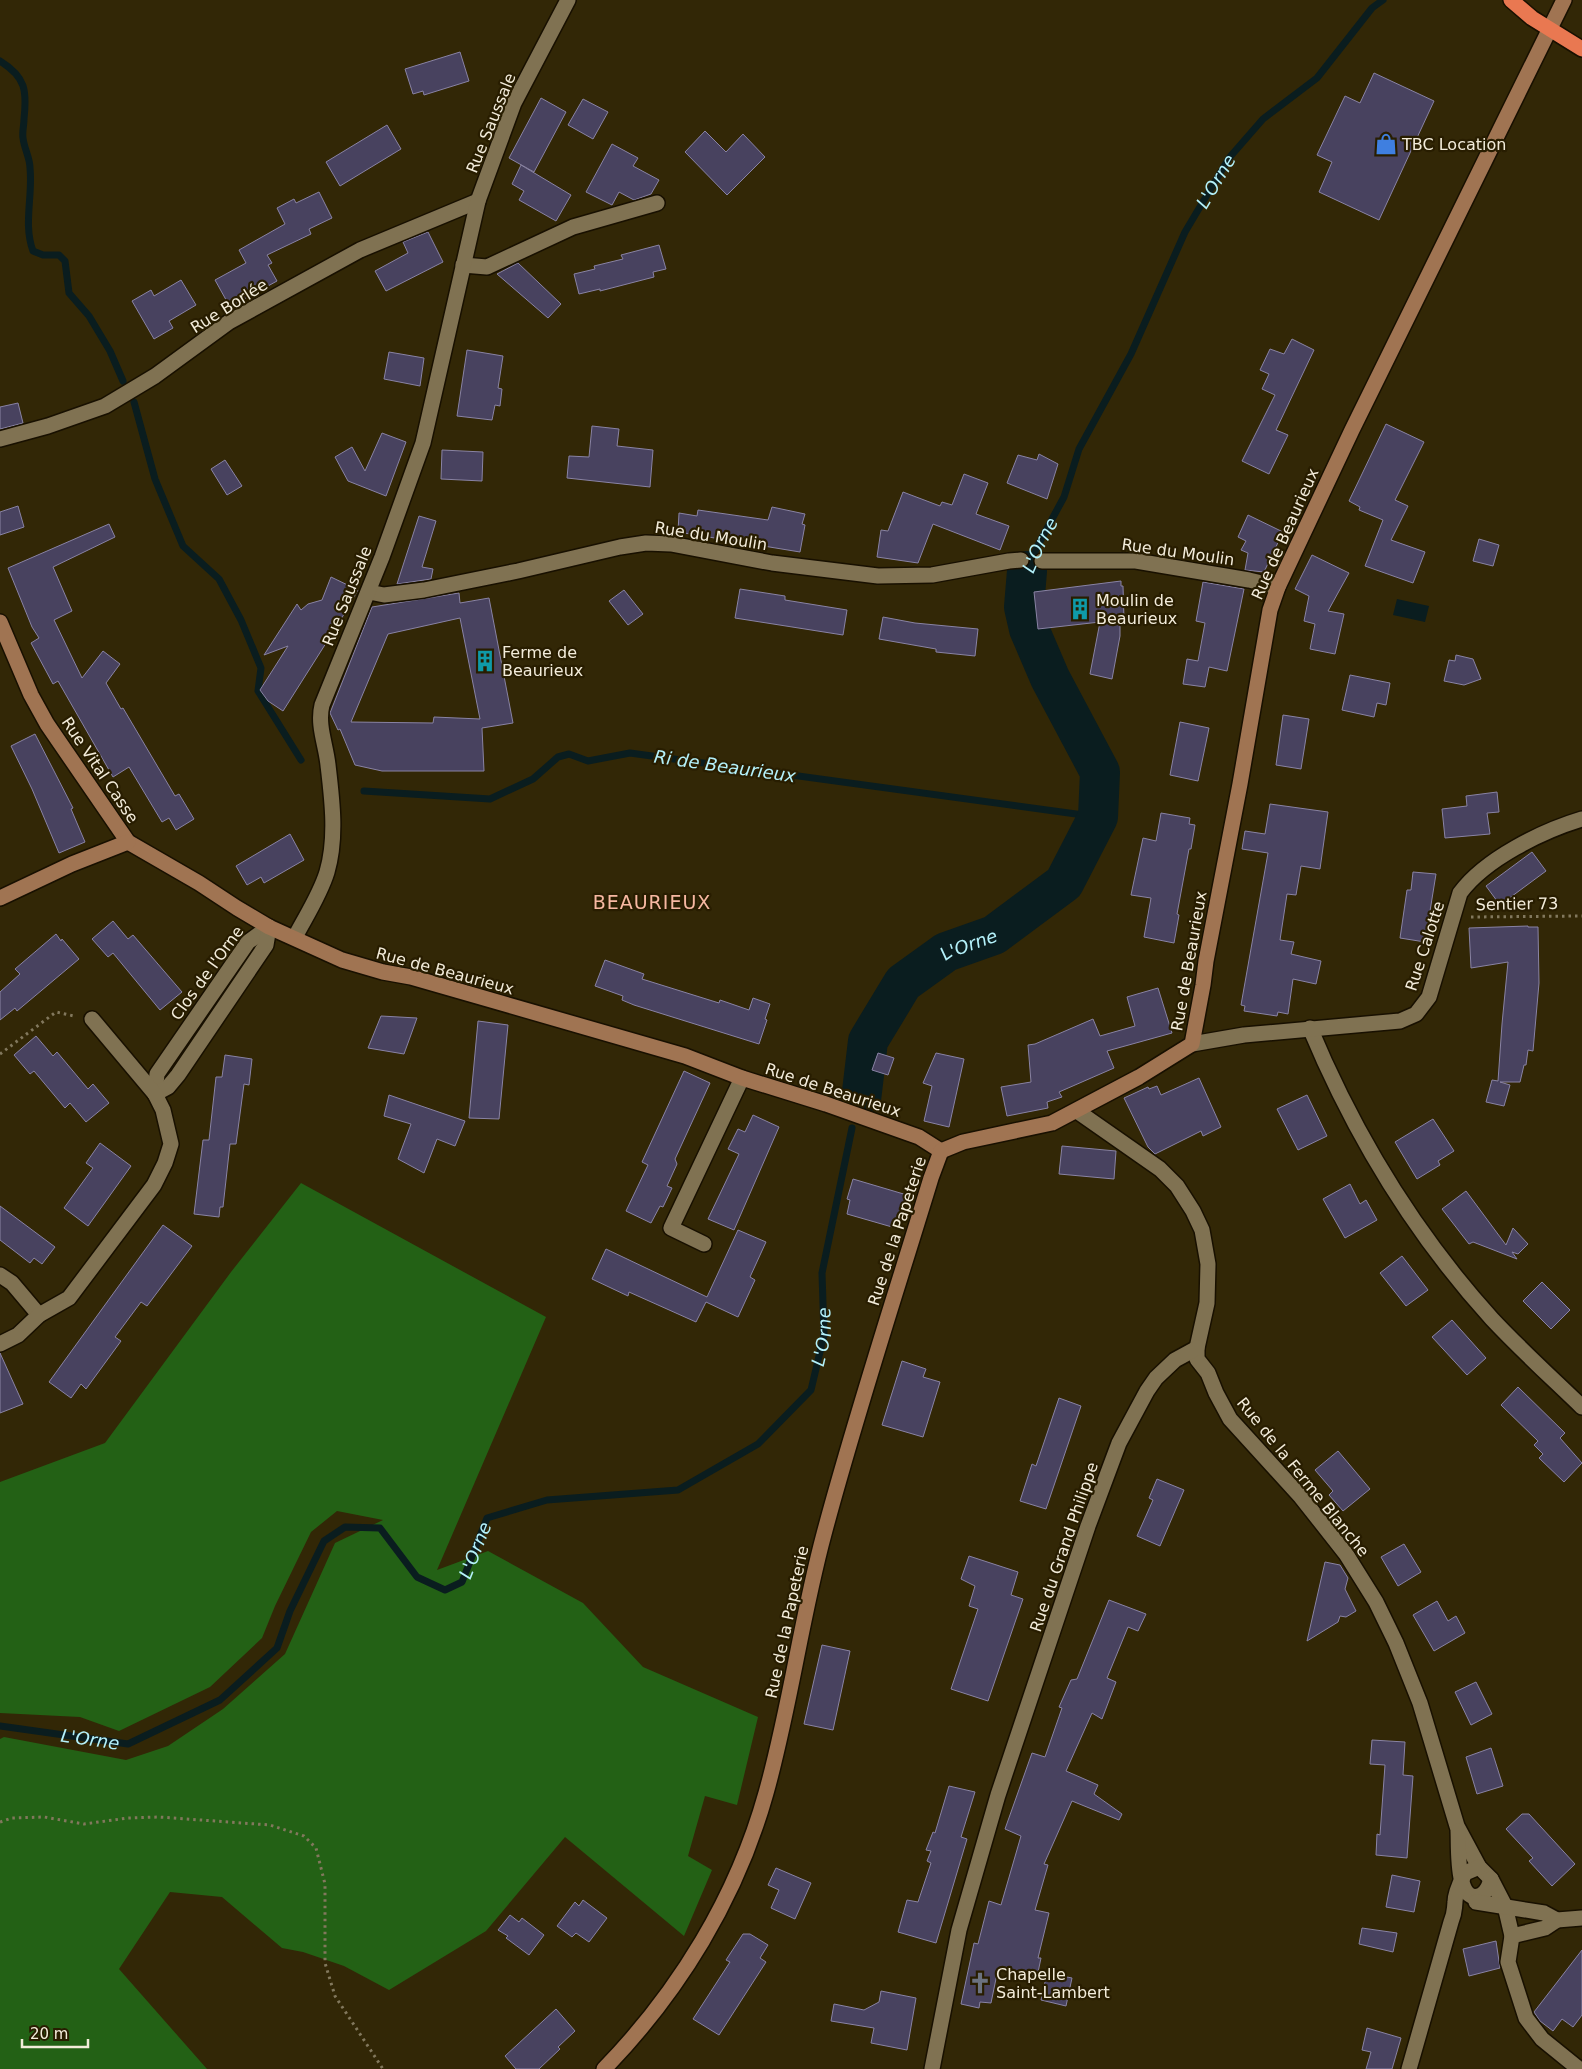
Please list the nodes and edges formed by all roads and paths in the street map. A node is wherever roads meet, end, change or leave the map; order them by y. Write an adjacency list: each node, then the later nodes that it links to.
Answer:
1 (568, 0): 6 (street, Rue Saussale)
2 (1511, 0): 4 (highway)
3 (1564, 0): 4 (street, Rue de Beaurieux)
4 (1550, 29): 5 (highway); 12 (street, Rue de Beaurieux)
5 (1582, 48)
6 (478, 201): 8 (street, Rue Saussale); 9 (street, Rue Borlée)
7 (657, 203): 8 (street)
8 (463, 265): 13 (street, Rue Saussale)
9 (0, 439)
10 (1021, 560): 13 (street, Rue du Moulin)
11 (1042, 561): 12 (street, Rue du Moulin)
12 (1278, 587): 24 (street, Rue de Beaurieux)
13 (369, 592): 21 (street, Rue Saussale)
14 (0, 622): 16 (street, Rue Vital Casse)
15 (1582, 819): 19 (street, Rue Calotte)
16 (128, 842): 17 (street); 20 (street, Rue Vital Casse)
17 (0, 898)
18 (1582, 916): 19 (path, Sentier 73)
19 (1453, 917): 23 (street, Rue Calotte)
20 (269, 927): 21 (street, Rue de Beaurieux); 27 (street, Clos de l'Orne)
21 (295, 937): 26 (street, Rue de Beaurieux)
22 (92, 1020): 25 (path); 27 (street)
23 (1310, 1028): 24 (street, Rue Calotte); 35 (street)
24 (1192, 1044): 28 (street, Rue de Beaurieux)
25 (0, 1054)
26 (742, 1078): 29 (street, Rue de Beaurieux); 30 (street)
27 (155, 1094): 32 (street)
28 (1077, 1111): 29 (street, Rue de Beaurieux); 34 (street)
29 (941, 1151): 48 (street, Rue de la Papeterie)
30 (704, 1244)
31 (0, 1275): 32 (street)
32 (39, 1315): 33 (street)
33 (0, 1344)
34 (1197, 1348): 37 (street, Rue de la Ferme Blanche); 49 (street, Rue du Grand Philippe)
35 (1582, 1407)
36 (0, 1822): 47 (path)
37 (1457, 1826): 38 (street, Rue de la Ferme Blanche); 40 (street, Rue de la Ferme Blanche)
38 (1479, 1867): 39 (street, Rue de la Ferme Blanche); 40 (street)
39 (1491, 1879): 41 (street); 42 (street, Rue de la Ferme Blanche)
40 (1461, 1881): 41 (street); 43 (street, Rue de la Ferme Blanche)
41 (1475, 1899): 42 (street); 43 (street)
42 (1505, 1906): 45 (street); 46 (street, Rue de la Ferme Blanche)
43 (1456, 1912): 50 (street, Rue de la Ferme Blanche)
44 (1582, 1918): 45 (street)
45 (1557, 1920): 46 (street)
46 (1512, 1936): 51 (street)
47 (382, 2069)
48 (604, 2069)
49 (932, 2069)
50 (1409, 2069)
51 (1579, 2069)

